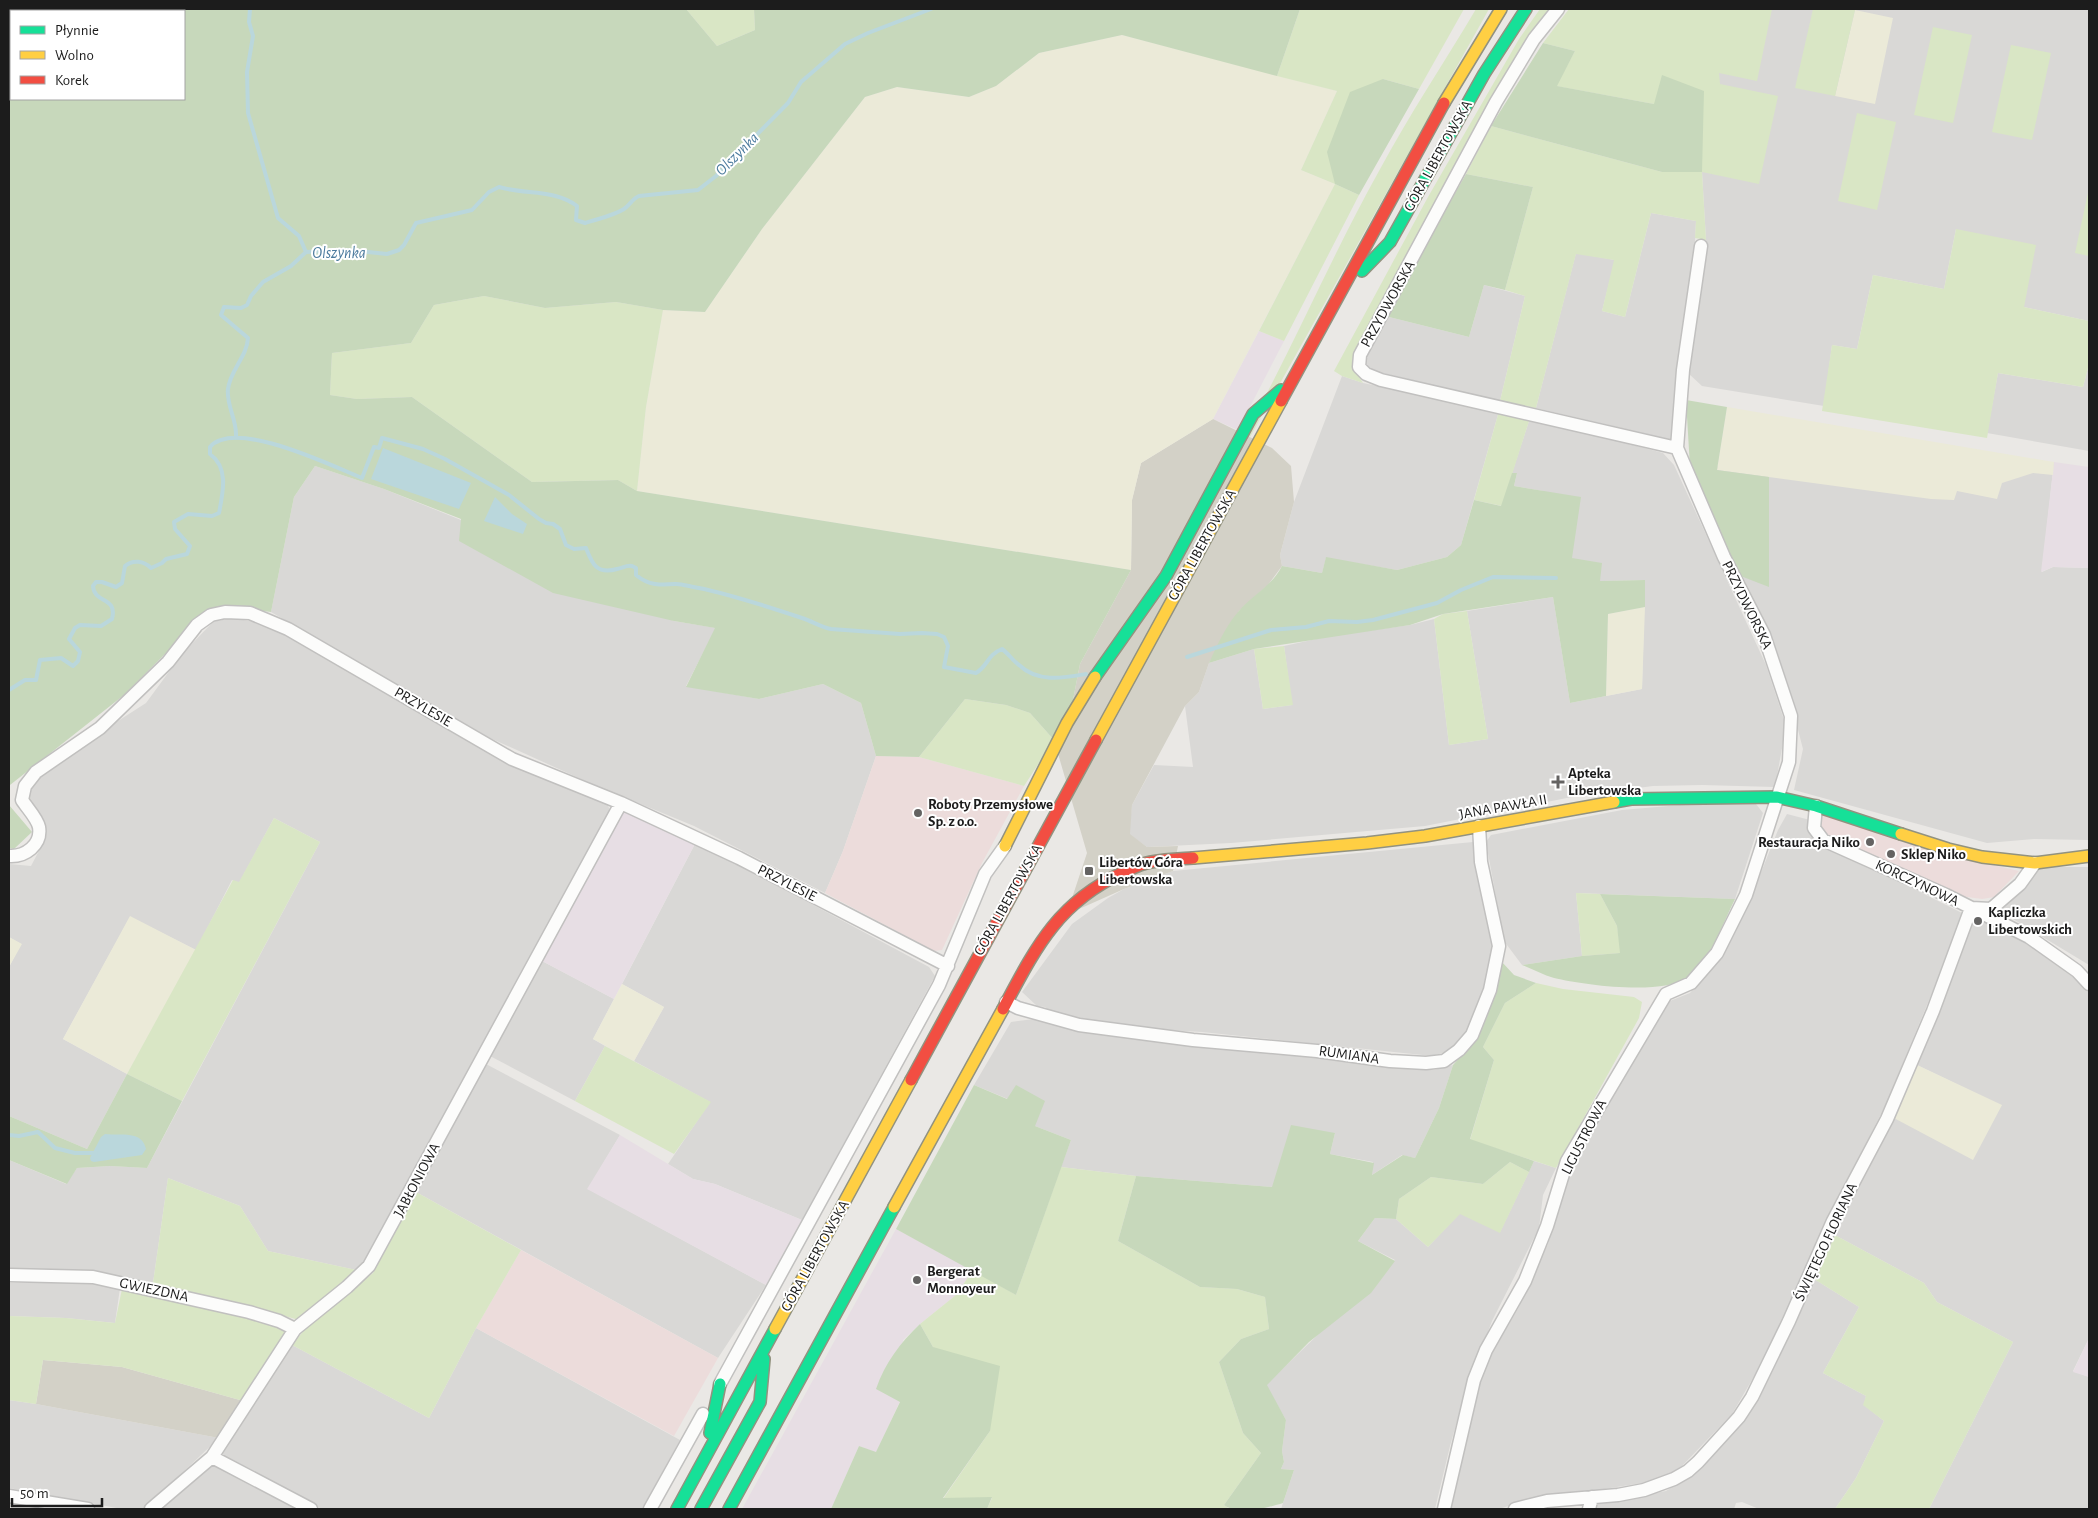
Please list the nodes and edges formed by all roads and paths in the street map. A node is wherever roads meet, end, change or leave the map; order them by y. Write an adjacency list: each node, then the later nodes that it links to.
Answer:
1 (1501, 9): 5 (main road, GÓRA LIBERTOWSKA)
2 (1526, 9): 5 (main road, GÓRA LIBERTOWSKA)
3 (1558, 9): 7 (street, PRZYDWORSKA)
4 (1701, 246): 7 (street, PRZYDWORSKA)
5 (1339, 296): 6 (main road, GÓRA LIBERTOWSKA)
6 (1294, 379): 12 (main road); 22 (main road, GÓRA LIBERTOWSKA)
7 (1676, 448): 8 (street, PRZYDWORSKA)
8 (1777, 797): 10 (main road, JANA PAWŁA II); 11 (main road, JANA PAWŁA II); 36 (street, LIGUSTROWA)
9 (621, 802): 13 (street, PRZYLESIE); 17 (street, PRZYLESIE); 21 (street, JABŁONIOWA)
10 (1816, 806): 15 (main road, JANA PAWŁA II); 16 (street, KORCZYNOWA)
11 (1479, 826): 19 (main road, JANA PAWŁA II); 19 (street, RUMIANA)
12 (1005, 846): 17 (street, GÓRA LIBERTOWSKA)
13 (9, 856)
14 (2089, 856): 15 (main road, JANA PAWŁA II)
15 (2035, 863): 16 (street)
16 (1971, 908): 18 (street, KORCZYNOWA); 28 (street, ŚWIĘTEGO FLORIANA)
17 (948, 966): 23 (street, GÓRA LIBERTOWSKA)
18 (2089, 984)
19 (1006, 1002): 35 (main road)
20 (9, 1275): 21 (street, GWIEZDNA)
21 (295, 1329): 25 (street, JABŁONIOWA)
22 (765, 1348): 26 (main road, GÓRA LIBERTOWSKA); 34 (main road, GÓRA LIBERTOWSKA)
23 (720, 1384): 26 (main road)
24 (703, 1414): 32 (street)
25 (212, 1457): 30 (street, JABŁONIOWA); 31 (street)
26 (705, 1457): 33 (main road, GÓRA LIBERTOWSKA)
27 (9, 1496): 29 (street)
28 (1590, 1503): 37 (street, ŚWIĘTEGO FLORIANA)
29 (88, 1509)
30 (151, 1509)
31 (311, 1509)
32 (650, 1509)
33 (677, 1509)
34 (701, 1509)
35 (729, 1509)
36 (1444, 1509)
37 (1515, 1509)

